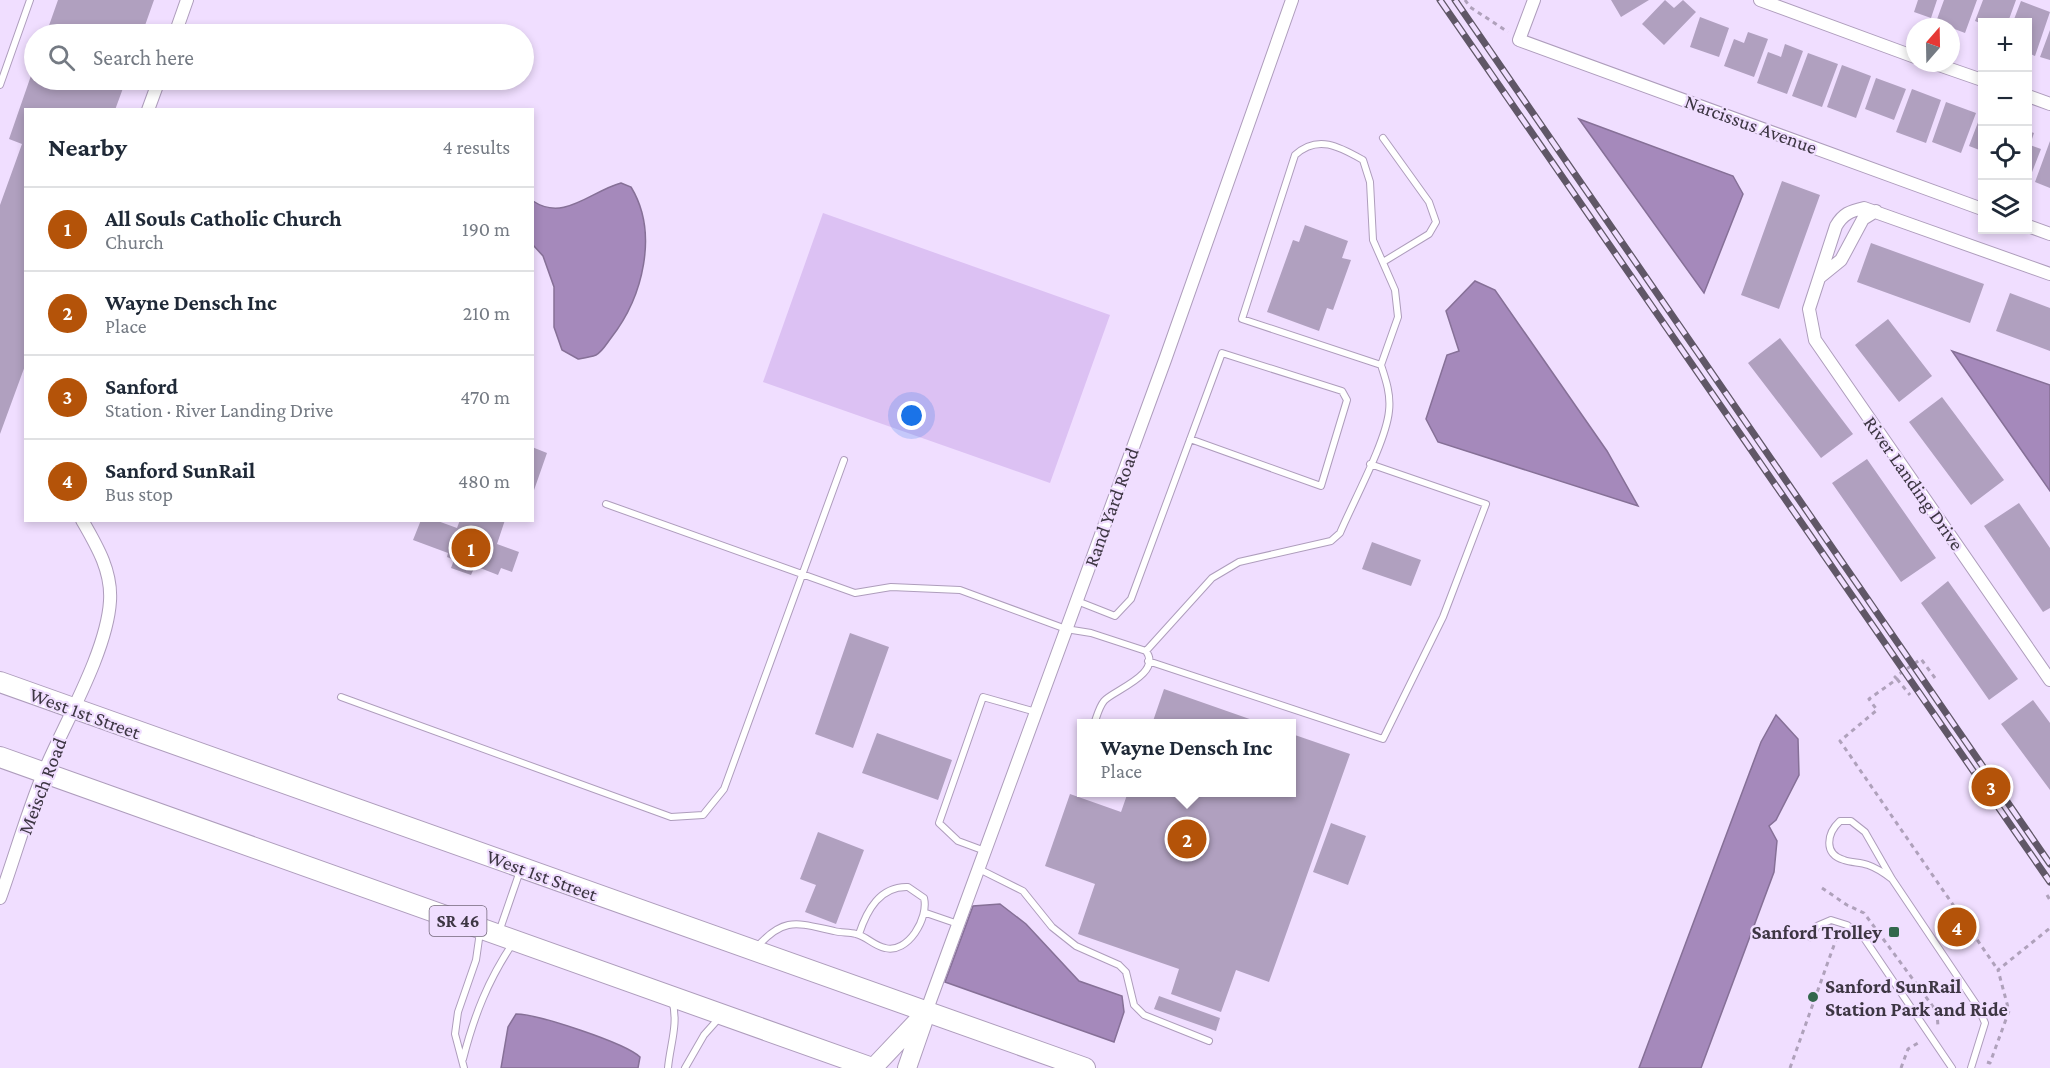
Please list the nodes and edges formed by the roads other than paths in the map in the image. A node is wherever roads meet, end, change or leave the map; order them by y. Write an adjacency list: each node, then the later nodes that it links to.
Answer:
1 (30, 0): 10 (lane)
2 (187, 0): 6 (street)
3 (1292, 0): 30 (street, Rand Yard Road)
4 (1534, 0): 16 (street, Narcissus Avenue)
5 (1760, 0): 7 (street)
6 (179, 24)
7 (1906, 54)
8 (1959, 72): 9 (street)
9 (1978, 78)
10 (0, 85)
11 (155, 90): 14 (street)
12 (2032, 97): 13 (street)
13 (2050, 104)
14 (149, 108)
15 (1383, 138): 20 (lane)
16 (1978, 207)
17 (1876, 211): 21 (street, River Landing Drive); 22 (street, River Landing Drive); 22 (street, River Landing Drive)
18 (2032, 227): 19 (street)
19 (2050, 234)
20 (1383, 262): 23 (lane); 23 (lane)
21 (2050, 274)
22 (1820, 277): 34 (street, River Landing Drive)
23 (1381, 365): 26 (lane)
24 (1190, 439): 24 (lane); 30 (lane)
25 (844, 460): 29 (lane)
26 (1370, 464): 32 (lane); 33 (lane)
27 (606, 504): 29 (lane)
28 (83, 522): 37 (street, Meisch Road)
29 (802, 575): 31 (lane); 36 (lane)
30 (1077, 600): 31 (street, Rand Yard Road)
31 (1066, 629): 32 (lane); 38 (street, Rand Yard Road)
32 (1146, 651): 33 (lane)
33 (1148, 661): 39 (lane)
34 (2050, 680)
35 (0, 682): 37 (main road, West 1st Street)
36 (341, 698)
37 (73, 709): 41 (street, Meisch Road); 43 (main road, West 1st Street)
38 (1036, 712): 42 (street, Rand Yard Road); 42 (lane)
39 (1096, 719)
40 (0, 757): 41 (main road, SR 46)
41 (44, 773): 46 (street, Meisch Road); 50 (main road, SR 46)
42 (985, 851): 44 (street, Rand Yard Road)
43 (522, 868): 50 (lane); 52 (main road, West 1st Street)
44 (978, 869): 48 (street, Rand Yard Road); 56 (lane)
45 (1892, 879): 45 (lane); 65 (lane)
46 (0, 898)
47 (926, 913): 48 (lane); 49 (lane); 49 (lane)
48 (958, 924): 54 (street, Rand Yard Road)
49 (859, 934): 52 (lane)
50 (497, 935): 53 (main road, SR 46); 57 (lane); 57 (lane)
51 (1810, 937): 64 (lane)
52 (754, 951): 54 (main road, West 1st Street)
53 (671, 997): 55 (main road, SR 46); 59 (lane)
54 (926, 1012): 61 (main road); 62 (main road); 63 (main road, West 1st Street)
55 (722, 1015): 60 (lane); 61 (main road, SR 46)
56 (1209, 1041)
57 (463, 1060): 58 (lane)
58 (464, 1068)
59 (668, 1068)
60 (685, 1068)
61 (873, 1068)
62 (907, 1068)
63 (1085, 1068)
64 (1952, 1068)
65 (1971, 1068)

